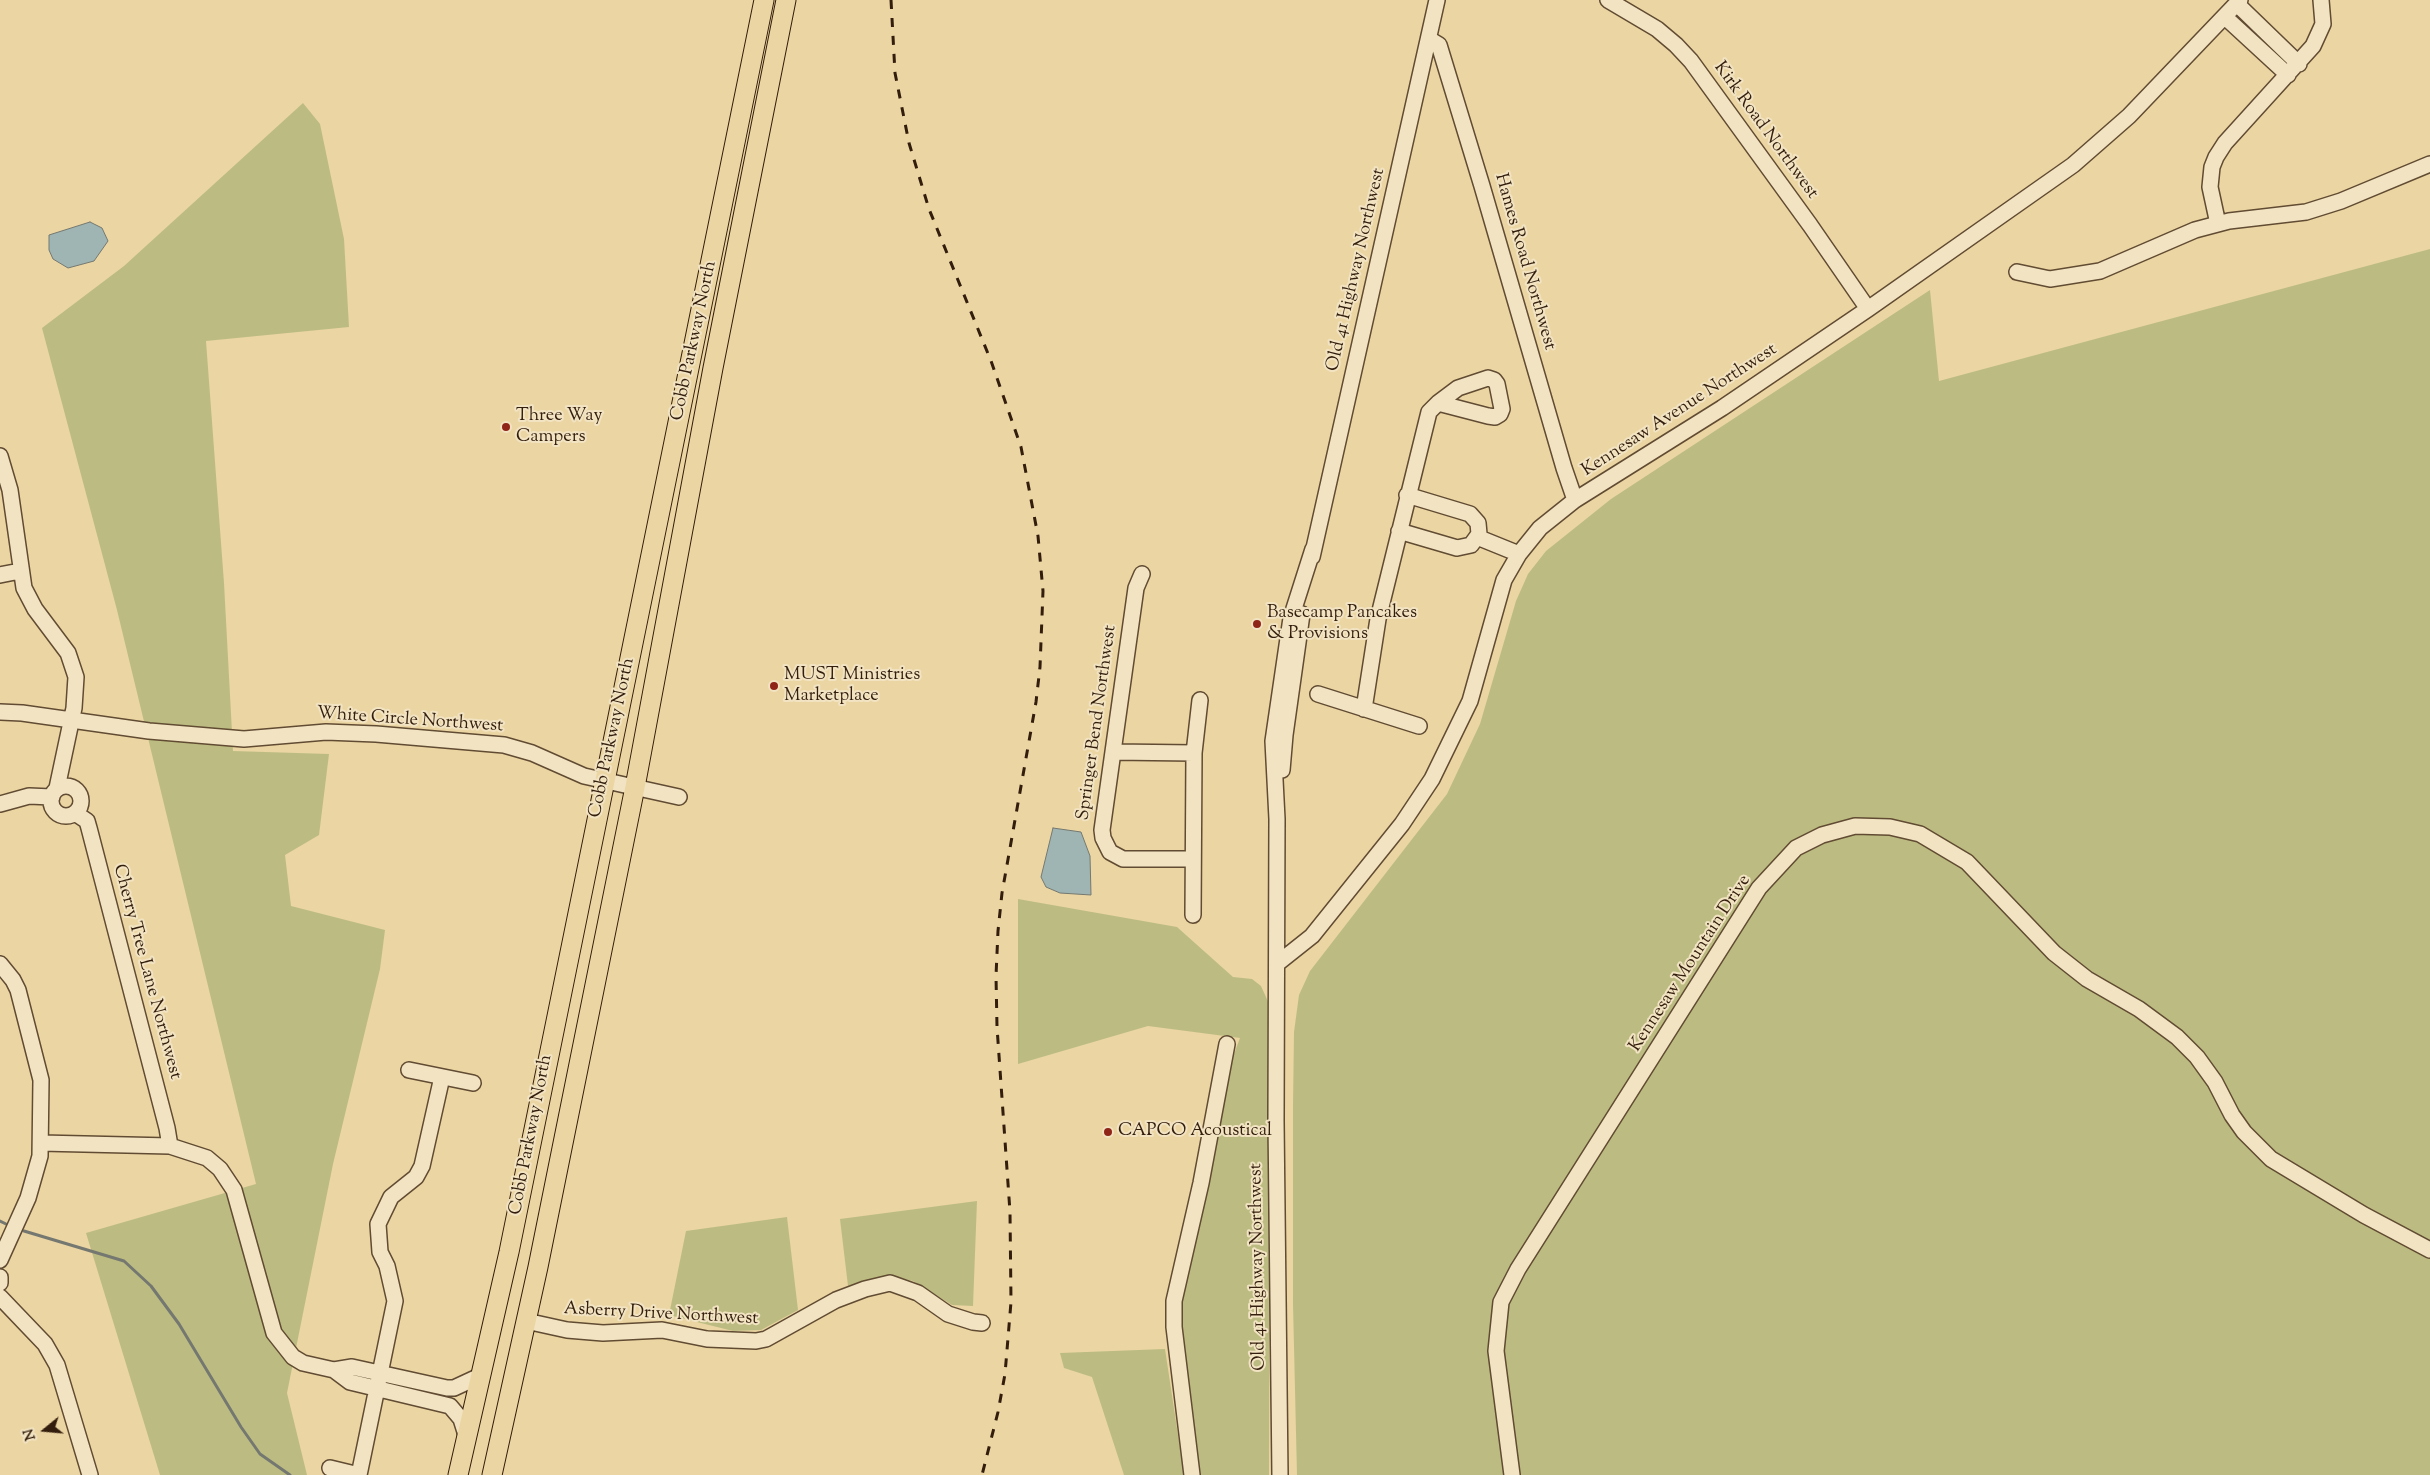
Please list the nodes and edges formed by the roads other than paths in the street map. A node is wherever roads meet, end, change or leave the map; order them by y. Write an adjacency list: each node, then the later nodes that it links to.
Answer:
1 (754, 0): 8 (street)
2 (764, 0): 8 (main road, Cobb Parkway North)
3 (786, 0): 35 (main road, Cobb Parkway North)
4 (1438, 0): 9 (street, Old 41 Highway Northwest)
5 (1608, 0): 15 (street, Kirk Road Northwest)
6 (2321, 0): 10 (street)
7 (2232, 6): 10 (street); 11 (street); 15 (street, Kennesaw Avenue Northwest)
8 (761, 19): 34 (main road, Cobb Parkway North)
9 (1429, 39): 19 (street, Hames Road Northwest); 42 (street, Old 41 Highway Northwest)
10 (2299, 64): 11 (street)
11 (2288, 75): 13 (street)
12 (2430, 164): 13 (street)
13 (2218, 224): 14 (street)
14 (2017, 272)
15 (1868, 309): 19 (street, Kennesaw Avenue Northwest)
16 (1438, 402): 18 (street)
17 (0, 456): 23 (street)
18 (1407, 495): 20 (street); 21 (street)
19 (1575, 500): 22 (street, Kennesaw Avenue Northwest)
20 (1399, 531): 21 (street); 28 (street)
21 (1478, 537): 22 (street)
22 (1519, 554): 42 (street, Kennesaw Avenue Northwest)
23 (20, 571): 25 (street); 30 (street)
24 (1142, 574): 32 (street, Springer Bend Northwest)
25 (0, 575)
26 (1318, 694): 28 (street)
27 (1200, 700): 33 (street)
28 (1364, 709): 31 (street)
29 (0, 712): 30 (street, White Circle Northwest)
30 (71, 721): 34 (street, White Circle Northwest); 36 (street)
31 (1419, 726)
32 (1113, 752): 33 (street); 40 (street, Springer Bend Northwest)
33 (1194, 753): 40 (street)
34 (603, 780): 35 (street, White Circle Northwest); 59 (main road, Cobb Parkway North)
35 (635, 787): 37 (street, White Circle Northwest); 55 (main road, Cobb Parkway North)
36 (54, 793): 38 (street); 39 (street); 39 (street)
37 (679, 797)
38 (0, 804)
39 (76, 812): 49 (street, Cherry Tree Lane Northwest)
40 (1193, 860): 41 (street)
41 (1193, 915)
42 (1278, 963): 68 (street, Old 41 Highway Northwest)
43 (0, 964): 48 (street)
44 (1227, 1044): 67 (street)
45 (409, 1070): 46 (street)
46 (442, 1077): 47 (street); 58 (street)
47 (473, 1084)
48 (40, 1143): 49 (street); 51 (street)
49 (170, 1146): 57 (street)
50 (2430, 1250): 69 (street, Kennesaw Mountain Drive)
51 (0, 1260)
52 (0, 1277): 53 (street)
53 (0, 1283)
54 (0, 1297): 63 (street)
55 (526, 1320): 56 (street, Asberry Drive Northwest); 66 (main road, Cobb Parkway North)
56 (982, 1323)
57 (334, 1370): 58 (street); 60 (street)
58 (381, 1373): 59 (street); 60 (street)
59 (482, 1375): 61 (main road, Cobb Parkway North)
60 (378, 1388): 61 (street); 64 (street)
61 (467, 1441): 65 (main road, Cobb Parkway North)
62 (330, 1468): 64 (street)
63 (90, 1475)
64 (359, 1475)
65 (458, 1475)
66 (492, 1475)
67 (1192, 1475)
68 (1280, 1475)
69 (1512, 1475)

